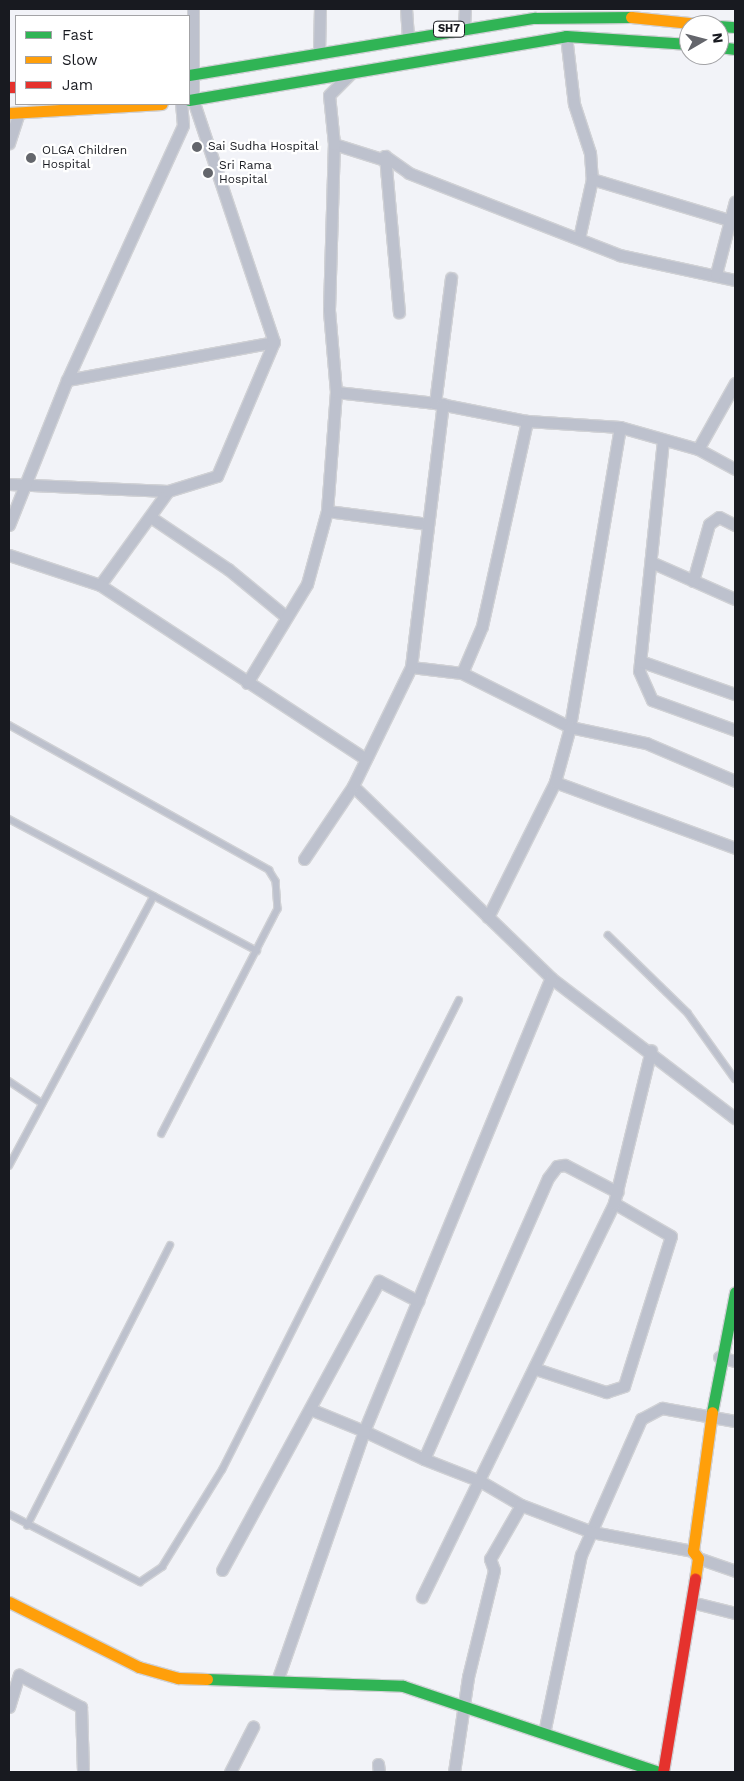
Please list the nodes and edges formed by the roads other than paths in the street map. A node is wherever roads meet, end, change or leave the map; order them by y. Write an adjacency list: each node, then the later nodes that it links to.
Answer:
1 (193, 9): 12 (street)
2 (320, 9): 10 (street)
3 (406, 9): 8 (street)
4 (465, 9): 6 (street)
5 (679, 22): 6 (main road, SH7)
6 (464, 27): 8 (main road, SH7)
7 (566, 36): 9 (main road, SH7); 11 (main road, SH7); 20 (street)
8 (408, 37): 10 (main road, SH7)
9 (679, 43)
10 (320, 52): 12 (main road, SH7)
11 (352, 72): 13 (main road, SH7); 18 (street)
12 (191, 75): 13 (street)
13 (191, 100): 28 (street)
14 (146, 105): 16 (main road)
15 (181, 105): 29 (street)
16 (14, 113): 17 (street)
17 (9, 143)
18 (334, 144): 19 (street); 31 (street)
19 (385, 156): 23 (street); 27 (street)
20 (592, 179): 22 (street); 23 (street)
21 (735, 201): 22 (street)
22 (729, 220): 24 (street)
23 (579, 238): 24 (street)
24 (716, 274): 26 (street)
25 (451, 278): 32 (street)
26 (735, 279)
27 (400, 312)
28 (274, 342): 29 (street); 40 (street)
29 (67, 380): 39 (street)
30 (735, 383): 36 (street)
31 (336, 392): 32 (street); 41 (street)
32 (439, 404): 33 (street); 43 (street)
33 (527, 420): 34 (street); 54 (street)
34 (620, 427): 35 (street); 58 (street)
35 (663, 440): 36 (street); 47 (street)
36 (698, 449): 37 (street)
37 (735, 469)
38 (9, 484): 39 (street)
39 (22, 484): 40 (street); 44 (street)
40 (168, 491): 42 (street)
41 (326, 511): 43 (street); 51 (street)
42 (152, 518): 49 (street); 51 (street)
43 (428, 524): 53 (street)
44 (9, 525)
45 (735, 526): 48 (street)
46 (9, 556): 49 (street)
47 (651, 562): 48 (street); 52 (street)
48 (693, 581): 50 (street)
49 (100, 585): 55 (street)
50 (735, 599)
51 (285, 616): 55 (street)
52 (640, 661): 56 (street); 59 (street)
53 (412, 668): 54 (street); 60 (street)
54 (462, 674): 58 (street)
55 (247, 683): 60 (street)
56 (735, 694)
57 (9, 725): 70 (lane)
58 (570, 727): 61 (street); 62 (street)
59 (735, 730)
60 (364, 758): 63 (street)
61 (735, 781)
62 (555, 782): 65 (street); 68 (street)
63 (353, 786): 66 (street); 68 (street)
64 (9, 819): 67 (lane)
65 (735, 848)
66 (304, 859)
67 (154, 896): 70 (lane); 76 (lane)
68 (488, 917): 71 (street)
69 (608, 935): 74 (lane)
70 (257, 950): 78 (lane)
71 (551, 978): 73 (street); 83 (street)
72 (459, 1000): 95 (lane)
73 (651, 1050): 77 (street); 80 (street)
74 (735, 1079)
75 (9, 1081): 76 (lane)
76 (42, 1103): 79 (lane)
77 (735, 1118)
78 (162, 1134)
79 (9, 1166)
80 (615, 1198): 86 (street); 86 (street); 91 (street)
81 (170, 1245): 95 (lane)
82 (735, 1292): 84 (main road)
83 (418, 1300): 87 (street); 90 (street)
84 (720, 1358): 85 (street); 88 (main road)
85 (735, 1361)
86 (536, 1369): 92 (street)
87 (310, 1409): 90 (street); 98 (street)
88 (714, 1415): 89 (street); 96 (street); 97 (main road)
89 (735, 1421)
90 (364, 1432): 91 (street); 104 (street)
91 (424, 1459): 92 (street)
92 (480, 1481): 93 (street); 100 (street)
93 (521, 1505): 96 (street); 106 (street)
94 (9, 1514): 95 (lane)
95 (27, 1526)
96 (592, 1532): 97 (street); 108 (street)
97 (695, 1555): 99 (street); 102 (main road)
98 (222, 1570)
99 (735, 1571)
100 (422, 1597)
101 (9, 1602): 104 (main road)
102 (691, 1602): 103 (street); 113 (main road)
103 (735, 1613)
104 (277, 1680): 106 (main road)
105 (9, 1707): 109 (street)
106 (467, 1708): 108 (main road); 111 (street)
107 (253, 1727): 110 (street)
108 (544, 1734): 112 (main road)
109 (83, 1772)
110 (230, 1772)
111 (454, 1772)
112 (658, 1772)
113 (664, 1772)

